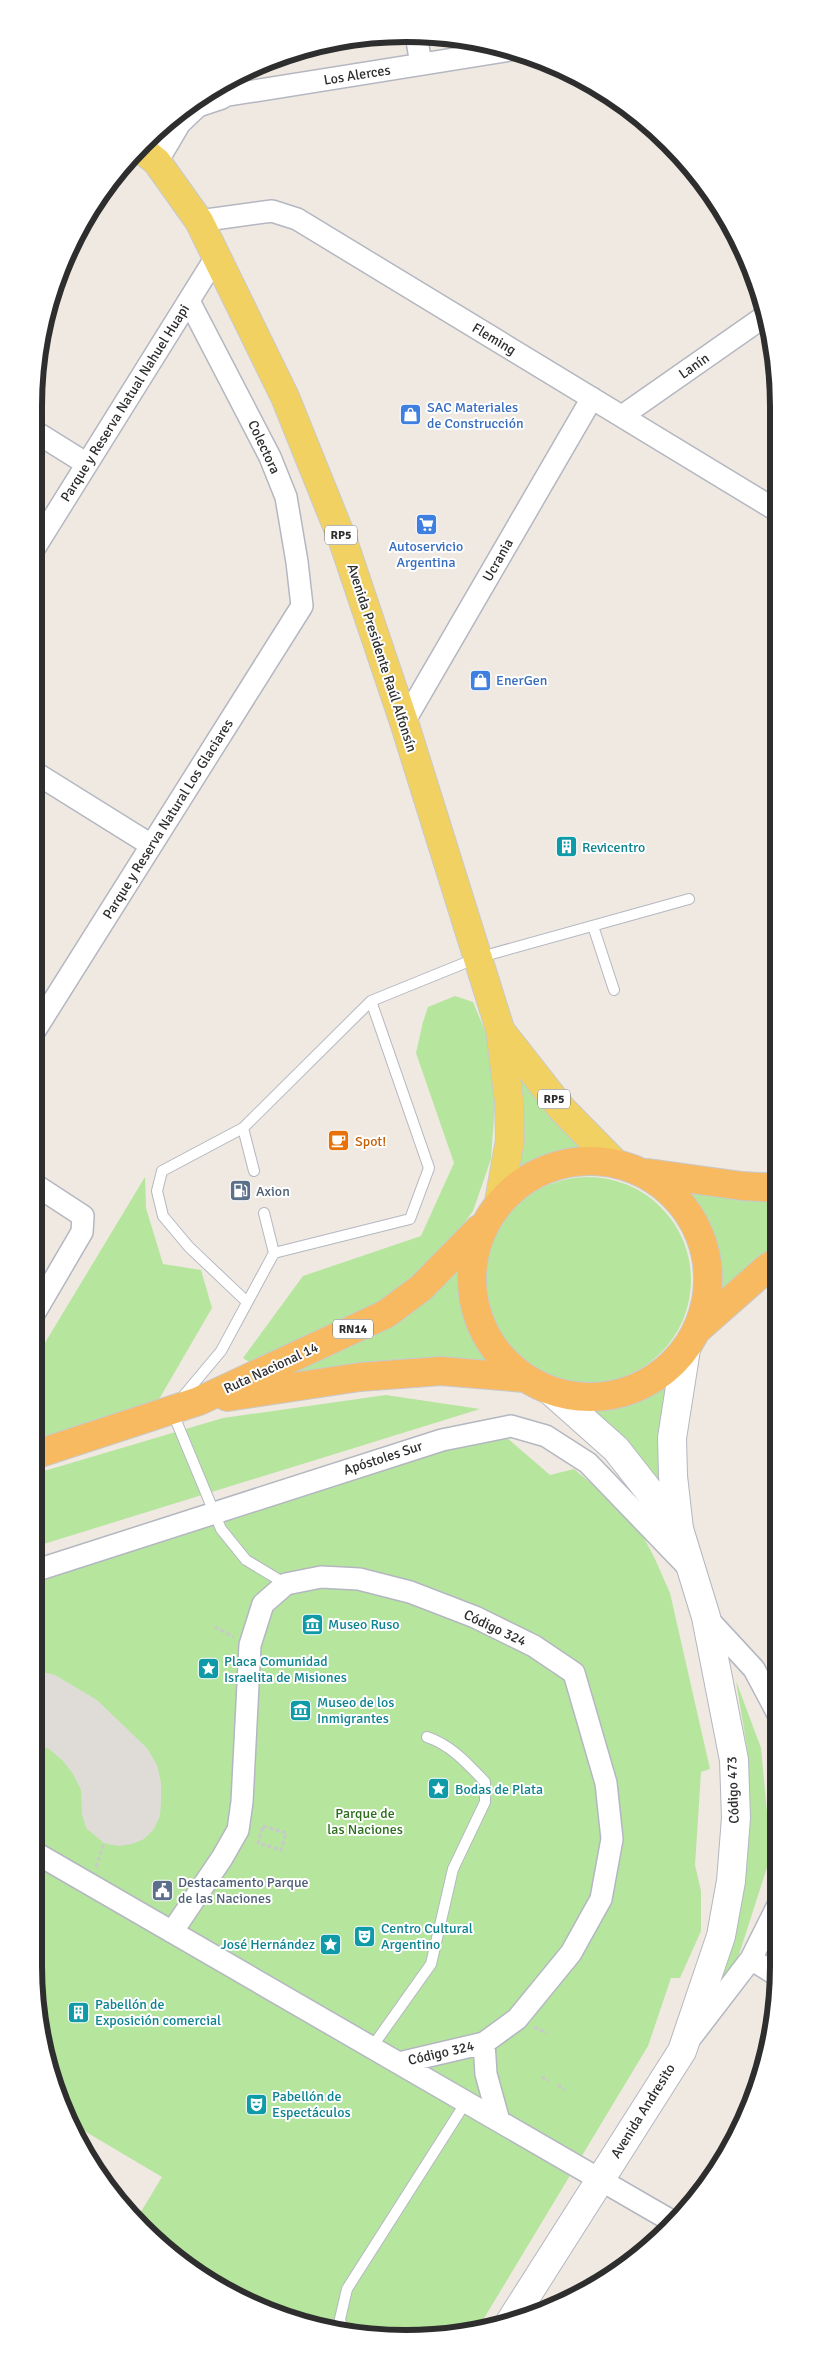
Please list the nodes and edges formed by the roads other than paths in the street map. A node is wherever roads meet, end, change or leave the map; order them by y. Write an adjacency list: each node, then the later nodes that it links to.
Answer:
1 (417, 42): 3 (street)
2 (492, 53): 3 (street, Los Alerces)
3 (421, 64): 5 (street, Los Alerces)
4 (219, 95): 5 (street, Los Alerces)
5 (230, 95): 6 (street)
6 (204, 104)
7 (186, 117): 8 (street)
8 (148, 155): 9 (main road, Avenida Presidente Raúl Alfonsín / RP5)
9 (199, 221): 10 (main road, Avenida Presidente Raúl Alfonsín / RP5); 13 (street, Fleming)
10 (216, 257): 11 (street, Parque y Reserva Natual Nahuel Huapi); 20 (main road, Avenida Presidente Raúl Alfonsín / RP5)
11 (189, 301): 16 (street, Parque y Reserva Natual Nahuel Huapi); 19 (street, Colectora)
12 (760, 320): 14 (street, Lanín)
13 (592, 398): 14 (street, Fleming); 20 (street, Ucrania)
14 (622, 416): 17 (street, Fleming)
15 (42, 436): 16 (street)
16 (87, 464): 18 (street, Parque y Reserva Natual Nahuel Huapi)
17 (770, 506)
18 (42, 536)
19 (302, 606): 22 (street, Parque y Reserva Natural Los Glaciares)
20 (404, 722): 25 (main road, Avenida Presidente Raúl Alfonsín / RP5)
21 (42, 777): 22 (street)
22 (151, 845): 28 (street, Parque y Reserva Natural Los Glaciares)
23 (689, 899): 24 (lane)
24 (593, 926): 25 (lane); 26 (lane)
25 (478, 958): 27 (lane); 29 (main road, Avenida Presidente Raúl Alfonsín / RP5)
26 (614, 990)
27 (371, 1001): 30 (lane); 39 (lane)
28 (42, 1019)
29 (500, 1029): 31 (main road, Avenida Presidente Raúl Alfonsín / RP5); 36 (main road, Avenida Presidente Raúl Alfonsín / RP5)
30 (243, 1128): 32 (lane); 42 (lane)
31 (615, 1163): 33 (highway, RN14); 36 (highway, RN14)
32 (254, 1171)
33 (641, 1172): 34 (highway, RN14); 43 (highway, RN14)
34 (770, 1188)
35 (42, 1189): 41 (street)
36 (499, 1202): 38 (highway, RN14)
37 (264, 1213): 39 (lane)
38 (484, 1224): 44 (highway, RN14); 46 (highway, Ruta Nacional 14 / RN14)
39 (274, 1253): 42 (lane)
40 (770, 1266): 43 (highway, RN14)
41 (42, 1300)
42 (248, 1302): 47 (lane)
43 (692, 1339): 45 (highway, RN14); 50 (main road)
44 (525, 1378): 45 (highway, RN14); 46 (highway, Ruta Nacional 14 / RN14)
45 (552, 1392): 50 (main road)
46 (199, 1401): 47 (highway, Ruta Nacional 14 / RN14)
47 (172, 1410): 48 (highway, Ruta Nacional 14 / RN14); 49 (lane)
48 (42, 1453)
49 (216, 1512): 51 (street, Apóstoles Sur); 52 (street, Apóstoles Sur); 53 (lane)
50 (679, 1529): 52 (main road, Código 473)
51 (42, 1567)
52 (692, 1570): 54 (main road, Código 473)
53 (286, 1584): 59 (street); 62 (street, Código 324)
54 (706, 1617): 55 (street); 64 (main road, Código 473)
55 (770, 1699)
56 (427, 1737): 63 (lane)
57 (42, 1857): 59 (street, Código 324)
58 (770, 1921): 60 (street, Avenida Andresito)
59 (172, 1932): 63 (street, Código 324)
60 (751, 1959): 61 (street); 64 (street, Avenida Andresito)
61 (770, 1971)
62 (484, 2043): 65 (street, Código 324); 67 (street)
63 (372, 2047): 65 (street, Código 324)
64 (682, 2050): 68 (main road, Avenida Andresito)
65 (398, 2063): 66 (street, Código 324)
66 (466, 2102): 67 (street, Código 324); 71 (lane)
67 (499, 2121): 68 (street, Código 324)
68 (600, 2180): 69 (street, Código 324); 70 (main road, Avenida Andresito)
69 (669, 2218)
70 (516, 2312)
71 (341, 2324)

